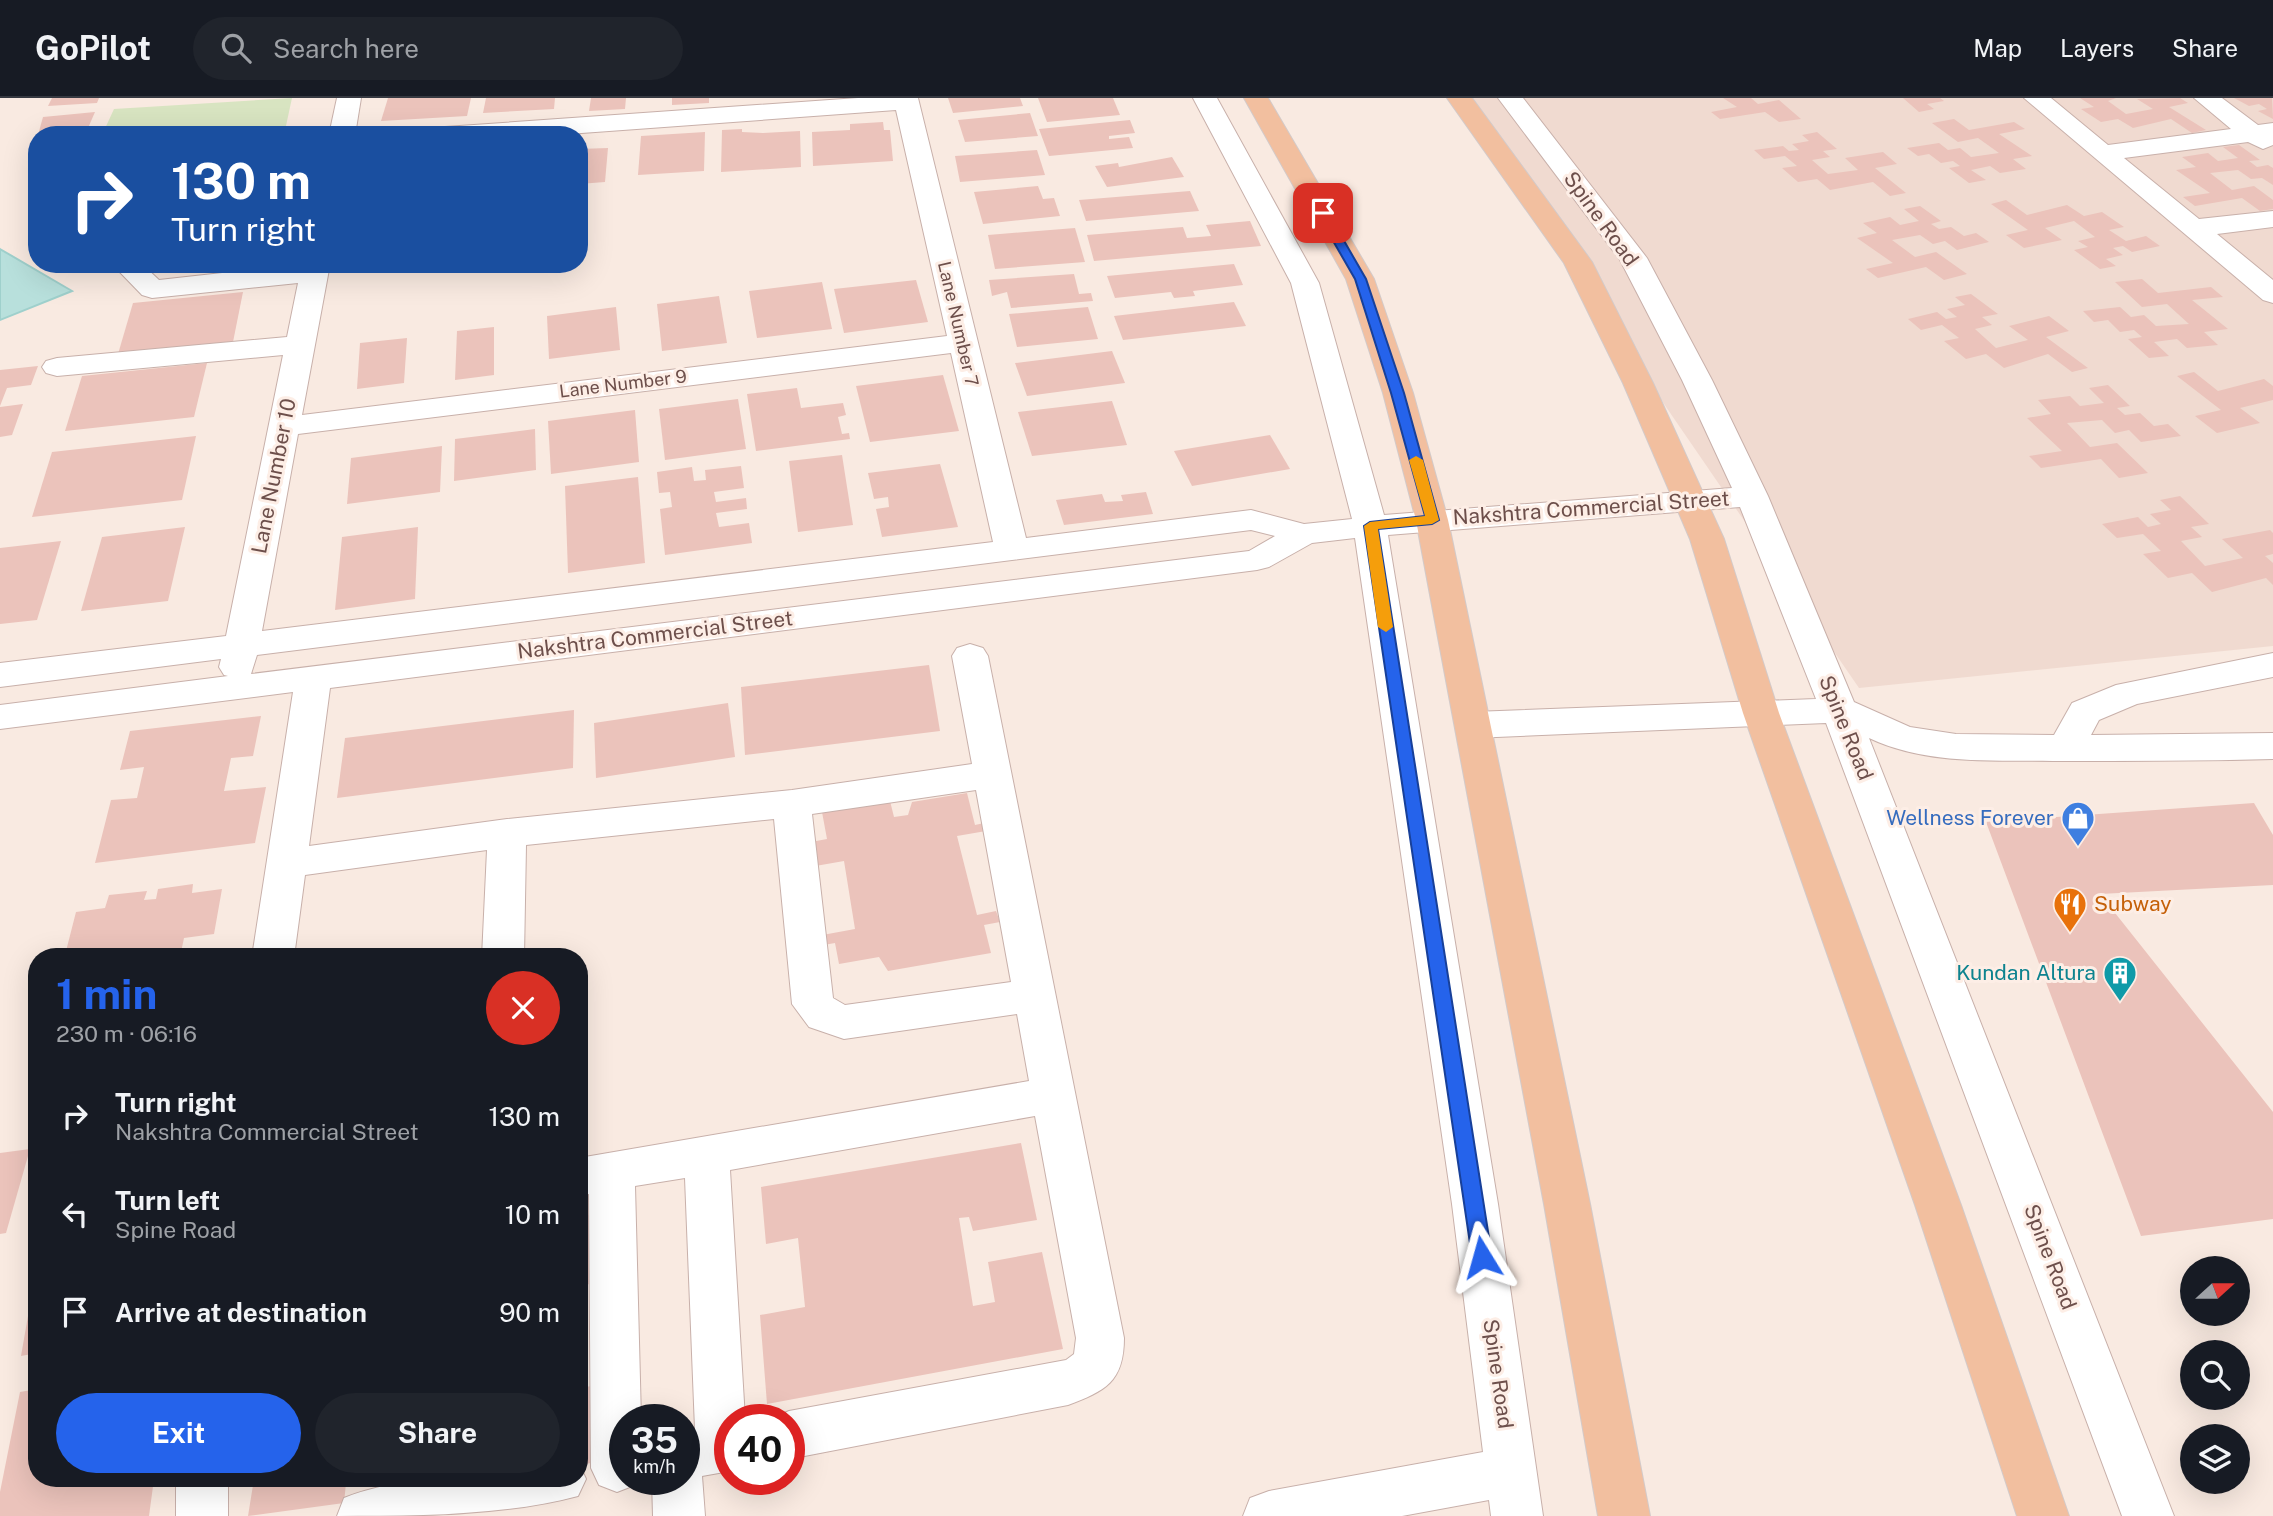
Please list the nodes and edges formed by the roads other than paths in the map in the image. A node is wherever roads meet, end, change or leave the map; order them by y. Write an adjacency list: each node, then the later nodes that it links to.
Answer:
1 (349, 98): 9 (street)
2 (1205, 98): 26 (street, Spine Road)
3 (1256, 98): 25 (main road)
4 (1459, 98): 24 (main road, Spine Road)
5 (1510, 98): 23 (street, Spine Road)
6 (2036, 98): 12 (street)
7 (2206, 98): 11 (street)
8 (906, 100): 10 (street); 19 (street, Lane Number 7)
9 (344, 126)
10 (564, 126)
11 (2266, 138): 12 (street)
12 (2102, 153): 14 (street)
13 (2273, 219): 14 (street)
14 (2193, 228): 18 (street)
15 (135, 273): 16 (street)
16 (283, 273)
17 (315, 273): 20 (street, Lane Number 10)
18 (2273, 294)
19 (962, 343): 22 (street, Lane Number 9); 28 (street, Lane Number 7)
20 (300, 345): 21 (street); 22 (street, Lane Number 10)
21 (57, 367)
22 (284, 426): 29 (street, Lane Number 10)
23 (1752, 496): 24 (street, Nakshtra Commercial Street); 35 (street, Spine Road)
24 (1690, 501): 25 (street, Nakshtra Commercial Street); 36 (main road, Spine Road)
25 (1432, 520): 26 (street, Nakshtra Commercial Street); 38 (main road)
26 (1370, 526): 27 (street, Nakshtra Commercial Street); 56 (street, Spine Road)
27 (1304, 534): 28 (street, Nakshtra Commercial Street); 33 (street, Nakshtra Commercial Street)
28 (1012, 550): 29 (street, Nakshtra Commercial Street)
29 (241, 645): 32 (street, Nakshtra Commercial Street); 34 (street, Lane Number 10)
30 (970, 656): 41 (street)
31 (2273, 665): 40 (street)
32 (7, 674): 37 (street)
33 (313, 677): 34 (street, Nakshtra Commercial Street); 44 (street)
34 (234, 687): 37 (street, Nakshtra Commercial Street)
35 (1839, 710): 36 (street); 40 (street); 64 (street, Spine Road)
36 (1761, 713): 38 (street); 63 (main road, Spine Road)
37 (0, 717)
38 (1473, 725): 62 (main road)
39 (2273, 746): 40 (street)
40 (2066, 748)
41 (992, 774): 42 (street); 47 (street)
42 (792, 804): 43 (street); 47 (street)
43 (507, 833): 44 (street); 46 (street)
44 (287, 863): 45 (street)
45 (275, 948)
46 (503, 948)
47 (1034, 995): 48 (street)
48 (1054, 1095): 49 (street); 51 (street)
49 (707, 1155): 50 (street); 52 (street)
50 (596, 1174): 53 (street)
51 (805, 1432)
52 (712, 1450)
53 (607, 1470)
54 (201, 1487): 58 (street)
55 (517, 1487): 59 (street)
56 (1514, 1494): 61 (street)
57 (678, 1495): 60 (street)
58 (202, 1516)
59 (363, 1516)
60 (679, 1516)
61 (1269, 1516)
62 (1624, 1516)
63 (2043, 1516)
64 (2148, 1516)

